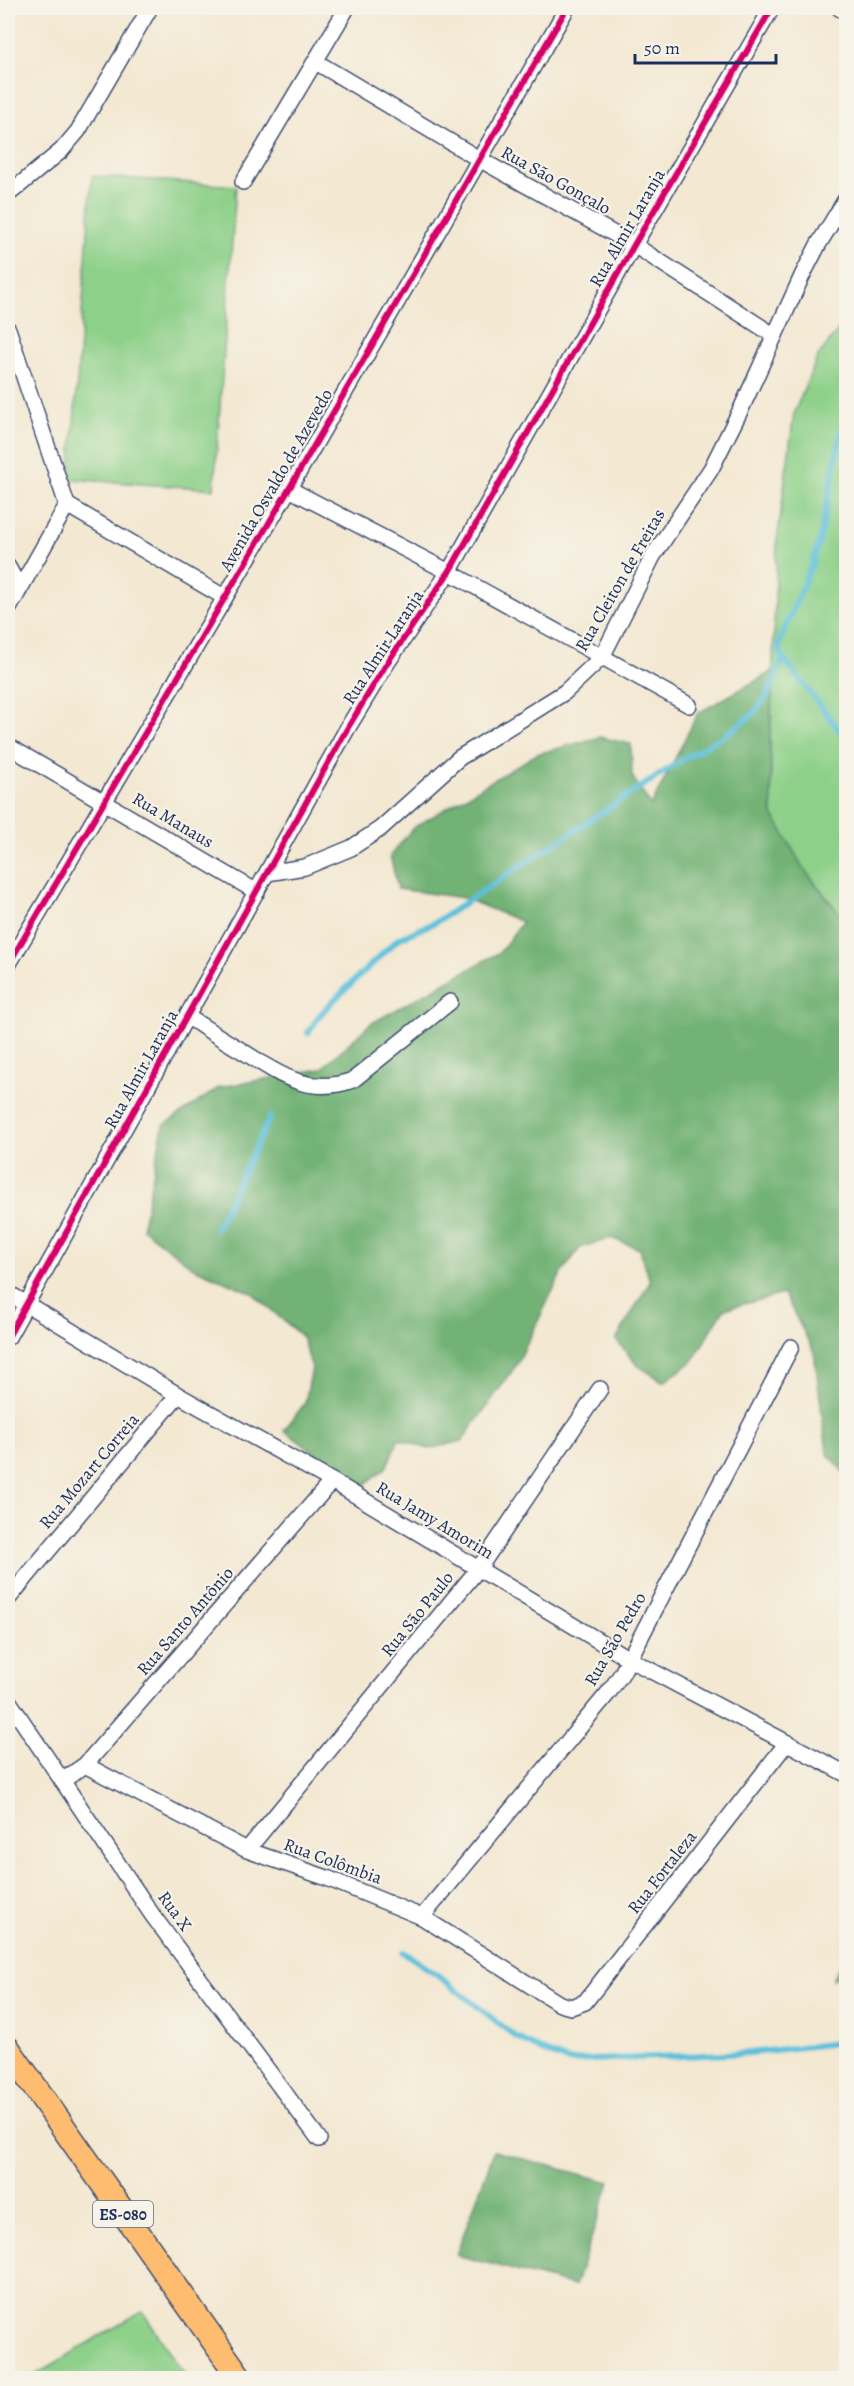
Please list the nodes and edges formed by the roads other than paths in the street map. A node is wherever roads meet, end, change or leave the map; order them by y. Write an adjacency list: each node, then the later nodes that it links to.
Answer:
1 (150, 8): 10 (street)
2 (347, 8): 7 (street)
3 (567, 8): 8 (street, Avenida Osvaldo de Azevedo)
4 (772, 8): 12 (street, Rua Almir Laranja)
5 (839, 8): 6 (street)
6 (846, 12)
7 (316, 62): 8 (street, Rua São Gonçalo); 9 (street)
8 (479, 159): 12 (street, Rua São Gonçalo); 15 (street, Avenida Osvaldo de Azevedo)
9 (243, 182)
10 (11, 192)
11 (846, 200): 14 (street, Rua Cleiton de Freitas)
12 (634, 245): 14 (street, Rua São Gonçalo); 18 (street, Rua Almir Laranja)
13 (8, 329): 16 (street)
14 (775, 336): 22 (street, Rua Cleiton de Freitas)
15 (289, 489): 18 (street); 20 (street, Avenida Osvaldo de Azevedo)
16 (67, 505): 19 (street); 20 (street)
17 (8, 567): 19 (street)
18 (449, 572): 22 (street); 26 (street, Rua Almir Laranja)
19 (20, 589): 21 (street)
20 (224, 597): 25 (street, Avenida Osvaldo de Azevedo)
21 (8, 610)
22 (602, 657): 23 (street); 26 (street, Rua Cleiton de Freitas)
23 (689, 705)
24 (8, 746): 25 (street, Rua Manaus)
25 (105, 802): 27 (street, Rua Manaus); 28 (street, Avenida Osvaldo de Azevedo)
26 (267, 873): 27 (street, Rua Almir Laranja)
27 (256, 892): 30 (street, Rua Almir Laranja)
28 (8, 965)
29 (450, 1002): 30 (street)
30 (188, 1017): 32 (street, Rua Almir Laranja)
31 (8, 1293): 32 (street, Rua Jamy Amorim)
32 (27, 1305): 33 (street, Rua Almir Laranja); 36 (street, Rua Jamy Amorim)
33 (8, 1337)
34 (791, 1347): 40 (street, Rua São Pedro)
35 (600, 1389): 38 (street, Rua São Paulo)
36 (178, 1395): 37 (street, Rua Jamy Amorim); 39 (street, Rua Mozart Correia)
37 (332, 1481): 38 (street, Rua Jamy Amorim); 43 (street, Rua Santo Antônio)
38 (479, 1568): 40 (street, Rua Jamy Amorim); 46 (street, Rua São Paulo)
39 (8, 1599)
40 (629, 1659): 42 (street, Rua Jamy Amorim); 47 (street, Rua São Pedro)
41 (8, 1700): 45 (street, Rua X)
42 (786, 1744): 44 (street, Rua Jamy Amorim); 48 (street, Rua Fortaleza)
43 (85, 1765): 45 (street, Rua Santo Antônio); 46 (street, Rua Colômbia)
44 (846, 1774)
45 (62, 1781): 50 (street, Rua X)
46 (247, 1850): 47 (street, Rua Colômbia)
47 (422, 1917): 48 (street, Rua Colômbia)
48 (560, 2004)
49 (8, 2049): 51 (main road, ES-080)
50 (319, 2139)
51 (240, 2379)

